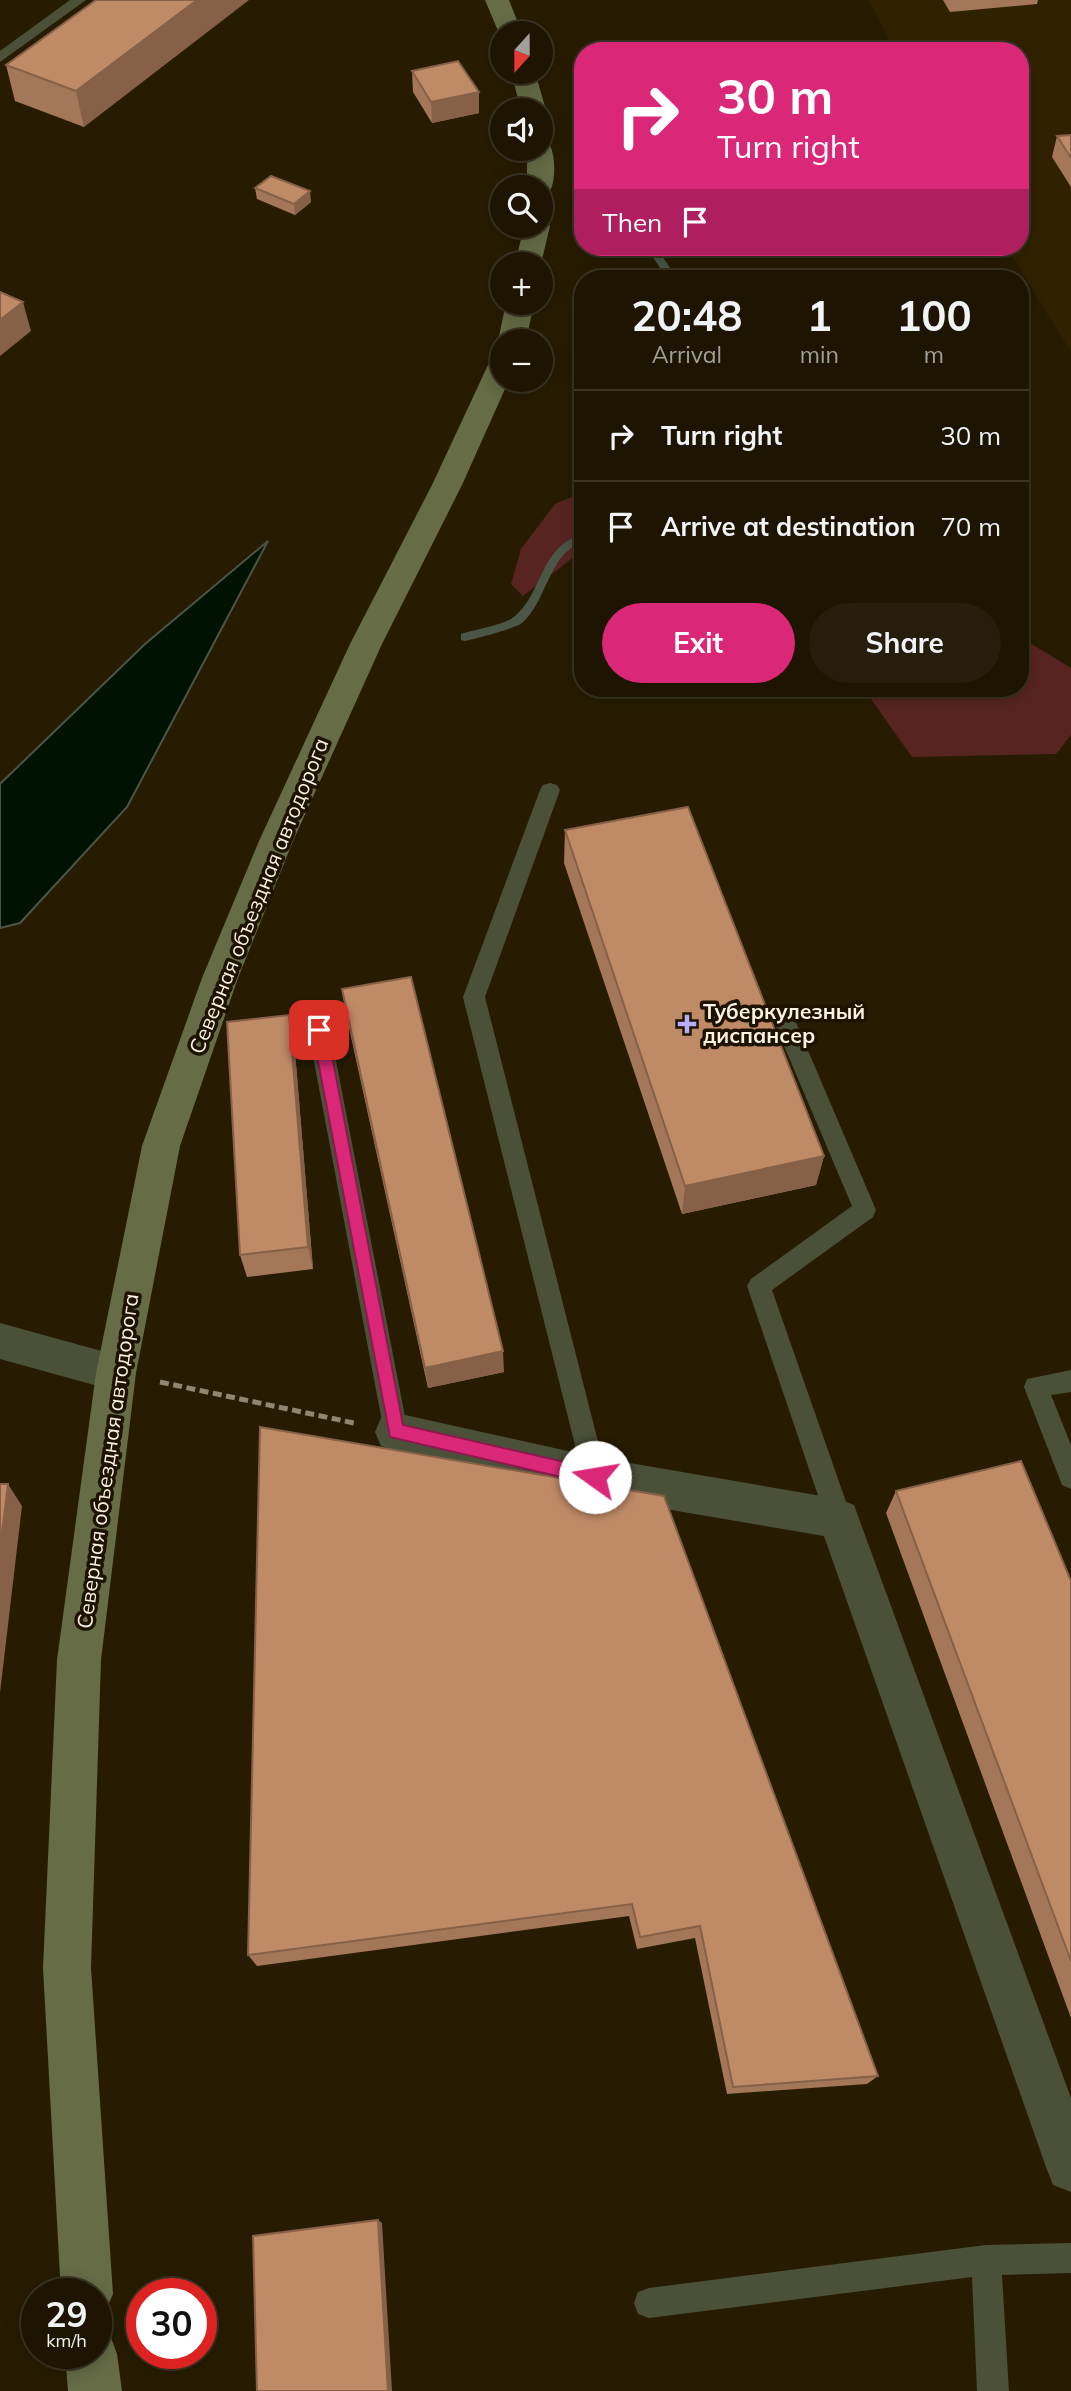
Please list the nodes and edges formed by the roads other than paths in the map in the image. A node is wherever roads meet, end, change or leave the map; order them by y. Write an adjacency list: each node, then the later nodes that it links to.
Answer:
1 (79, 0): 4 (lane)
2 (497, 0): 3 (street)
3 (505, 21)
4 (0, 58)
5 (490, 391): 10 (street, Северная объездная автодорога)
6 (551, 790): 13 (lane)
7 (784, 1020): 15 (lane)
8 (319, 1030): 12 (lane)
9 (0, 1341): 10 (street)
10 (116, 1373): 19 (street, Северная объездная автодорога)
11 (1071, 1381): 14 (lane)
12 (396, 1432): 13 (street)
13 (595, 1477): 15 (street)
14 (1071, 1477)
15 (839, 1519): 16 (street)
16 (1071, 2167)
17 (1071, 2258): 18 (lane)
18 (986, 2260): 20 (lane); 23 (lane)
19 (86, 2278)
20 (649, 2303)
21 (93, 2369): 22 (street)
22 (95, 2391)
23 (993, 2391)

